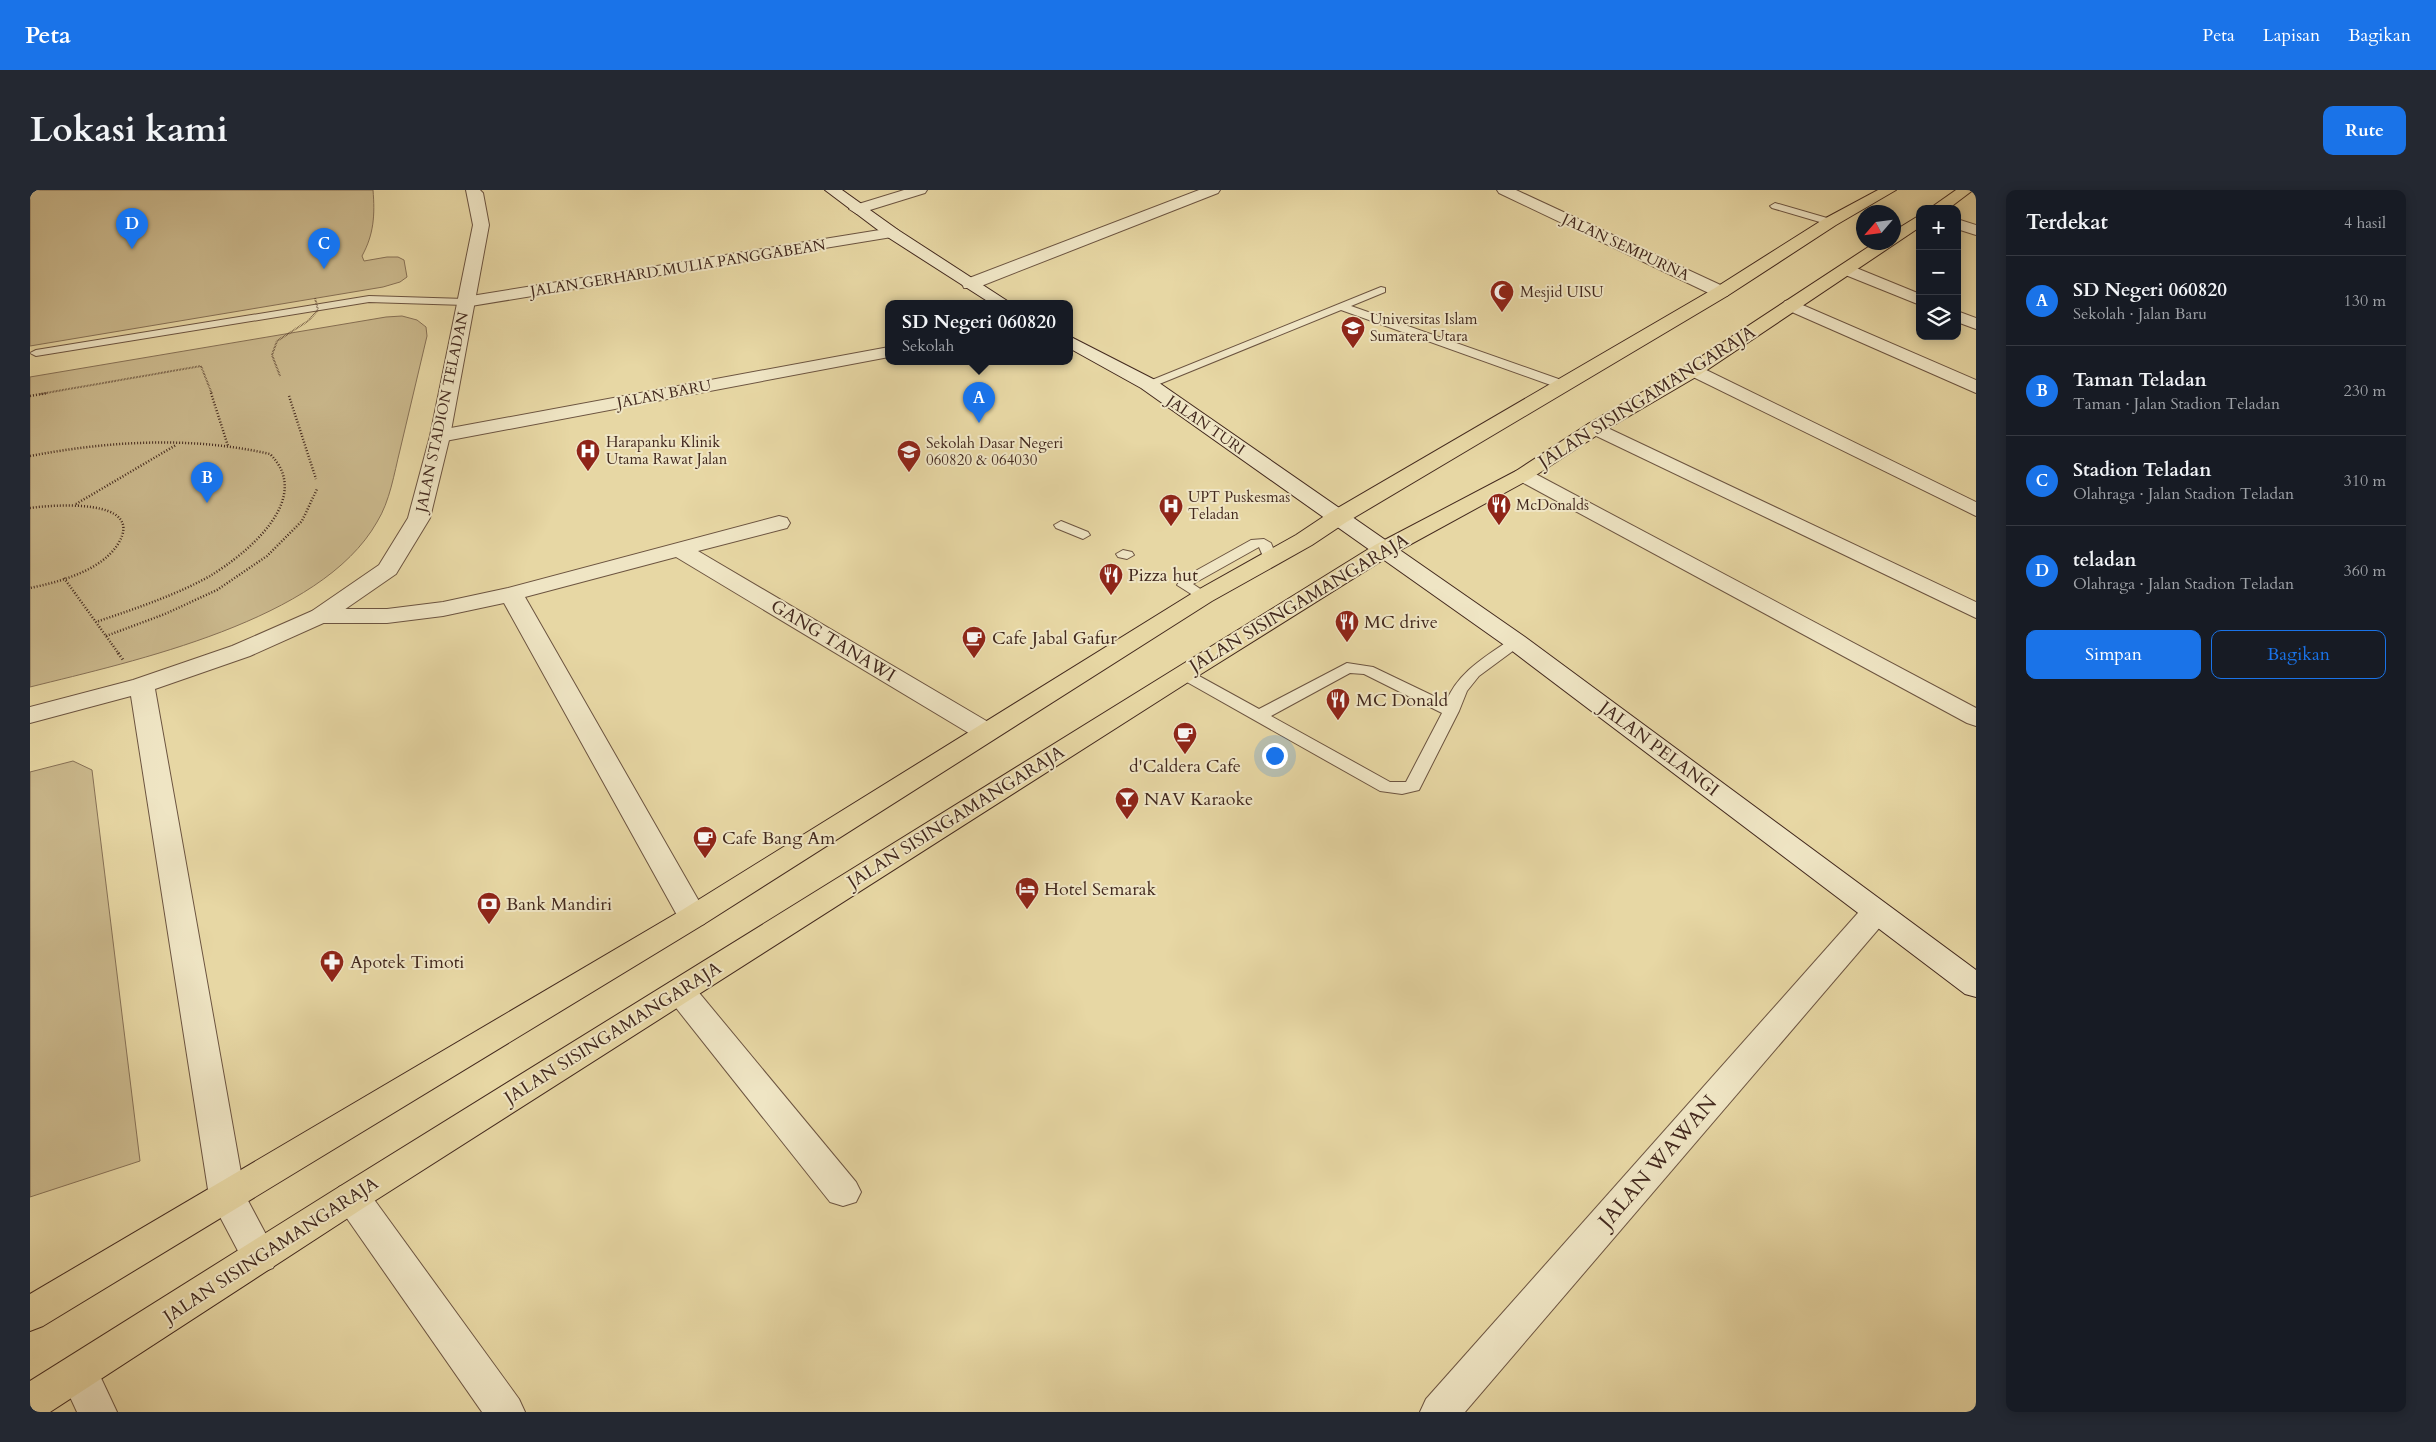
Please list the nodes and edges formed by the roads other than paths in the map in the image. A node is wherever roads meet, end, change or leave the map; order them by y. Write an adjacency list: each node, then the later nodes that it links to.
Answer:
1 (473, 190): 24 (street, JALAN STADION TELADAN)
2 (832, 190): 10 (street)
3 (920, 190): 10 (street)
4 (1213, 190): 19 (street)
5 (1504, 190): 21 (street, JALAN SEMPURNA)
6 (1889, 190): 11 (main road)
7 (1966, 190): 8 (main road)
8 (1943, 205)
9 (1775, 206): 11 (lane)
10 (857, 209): 15 (street)
11 (1830, 222): 21 (main road)
12 (1916, 223): 16 (main road)
13 (1961, 225): 14 (street)
14 (1976, 230)
15 (892, 233): 19 (street); 24 (street, JALAN GERHARD MULIA PANGGABEAN)
16 (1901, 233)
17 (1877, 250): 18 (main road, JALAN SISINGAMANGARAJA)
18 (1849, 270): 22 (street); 25 (main road, JALAN SISINGAMANGARAJA)
19 (970, 284): 23 (street)
20 (1381, 290): 26 (lane)
21 (1721, 292): 34 (main road)
22 (1916, 298)
23 (996, 300)
24 (465, 302): 30 (lane); 37 (street, JALAN STADION TELADAN)
25 (1791, 305): 32 (main road, JALAN SISINGAMANGARAJA); 35 (street)
26 (1341, 306): 33 (lane); 34 (lane)
27 (1961, 318): 28 (street)
28 (1976, 324)
29 (1073, 343): 33 (street, JALAN TURI)
30 (36, 353)
31 (885, 353): 37 (street, JALAN BARU)
32 (1694, 370): 36 (main road, JALAN SISINGAMANGARAJA); 39 (street)
33 (1148, 384): 40 (street, JALAN TURI)
34 (1563, 385): 40 (main road)
35 (1976, 387)
36 (1595, 428): 38 (main road, JALAN SISINGAMANGARAJA); 47 (street)
37 (440, 436): 48 (street, JALAN STADION TELADAN)
38 (1523, 475): 45 (main road, JALAN SISINGAMANGARAJA); 55 (street)
39 (1976, 510)
40 (1337, 518): 45 (street, JALAN PELANGI); 56 (main road)
41 (779, 523): 44 (street)
42 (1061, 525): 43 (lane)
43 (1083, 535)
44 (680, 550): 46 (street); 56 (street, GANG TANAWI)
45 (1383, 550): 49 (street, JALAN PELANGI); 50 (main road, JALAN SISINGAMANGARAJA)
46 (510, 594): 48 (street); 58 (street)
47 (1976, 611)
48 (320, 616): 51 (street, JALAN STADION TELADAN)
49 (1516, 642): 52 (lane); 57 (street, JALAN PELANGI)
50 (1184, 674): 54 (lane); 60 (main road, JALAN SISINGAMANGARAJA)
51 (142, 685): 53 (street, JALAN STADION TELADAN); 62 (street)
52 (1451, 711): 54 (lane); 54 (lane)
53 (30, 715)
54 (1259, 716)
55 (1976, 718)
56 (986, 732): 58 (main road)
57 (1876, 912): 59 (street, JALAN PELANGI); 70 (street, JALAN WAWAN)
58 (693, 917): 62 (main road)
59 (1976, 986)
60 (680, 991): 61 (street); 63 (main road, JALAN SISINGAMANGARAJA)
61 (843, 1192)
62 (227, 1196): 64 (street); 65 (main road)
63 (352, 1197): 64 (main road, JALAN SISINGAMANGARAJA); 69 (street)
64 (260, 1257): 66 (main road, JALAN SISINGAMANGARAJA)
65 (30, 1314)
66 (79, 1373): 67 (main road, JALAN SISINGAMANGARAJA); 68 (street)
67 (30, 1404)
68 (97, 1412)
69 (505, 1412)
70 (1440, 1412)

